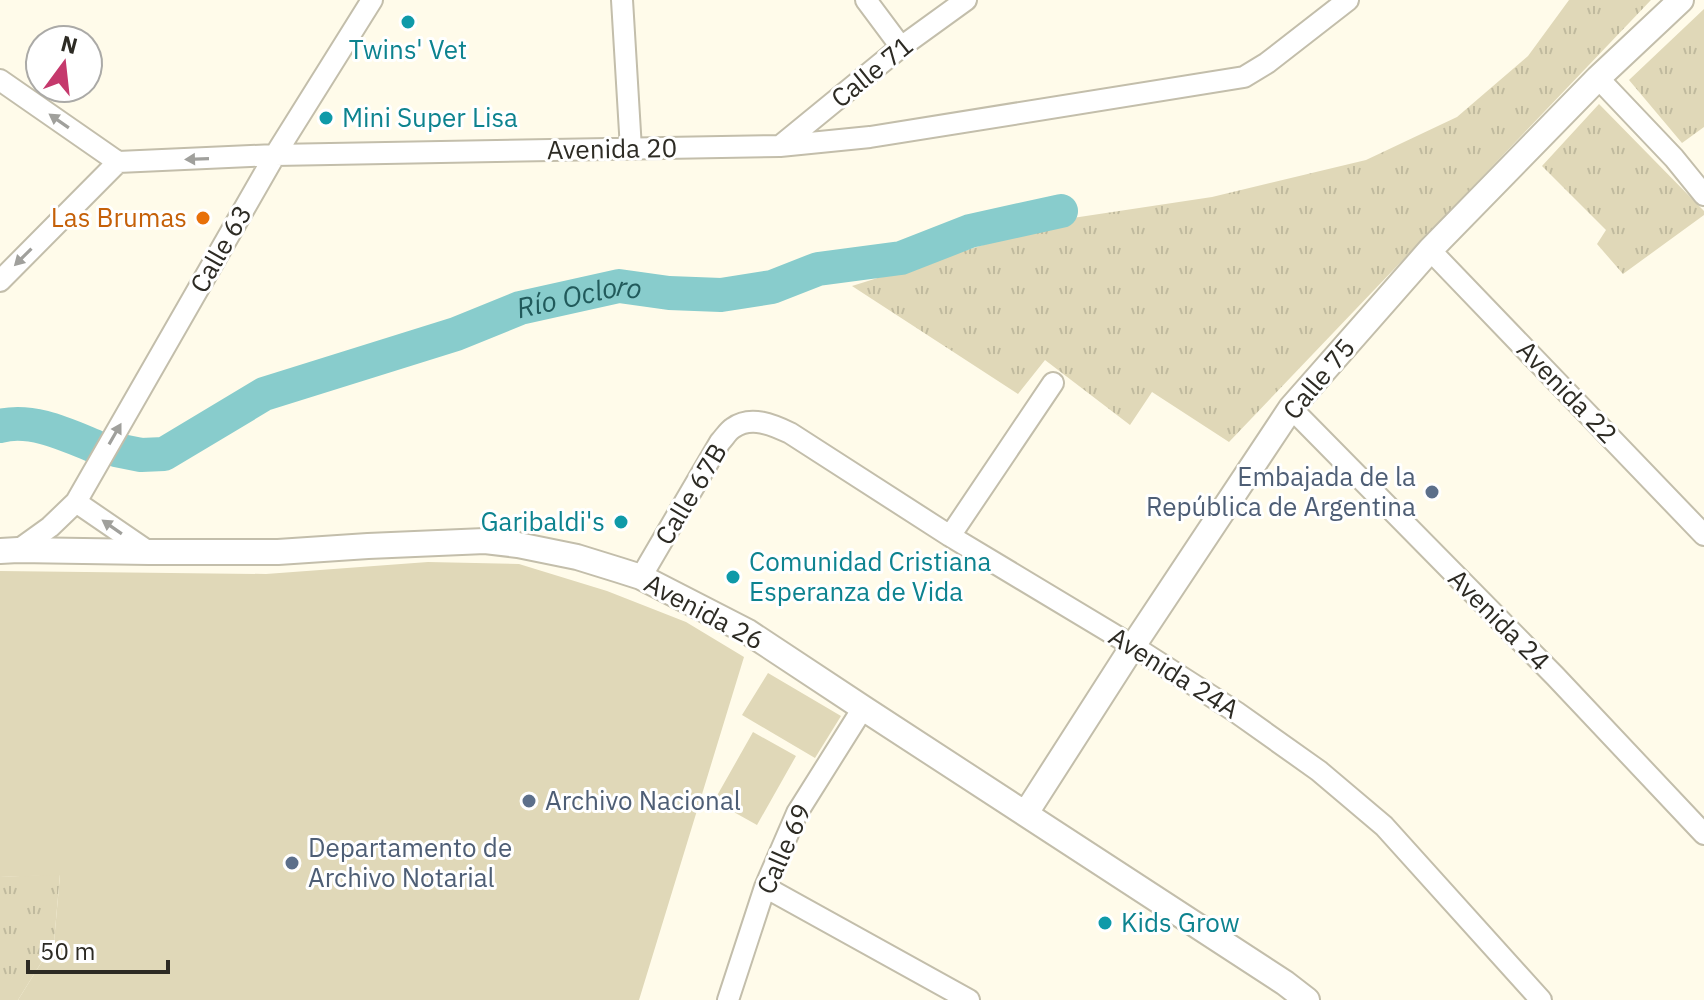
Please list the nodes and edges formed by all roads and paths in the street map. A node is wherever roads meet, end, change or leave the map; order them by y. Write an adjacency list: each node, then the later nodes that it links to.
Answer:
1 (372, 0): 12 (street, Calle 63)
2 (622, 0): 11 (street)
3 (866, 0): 7 (street)
4 (966, 0): 7 (street, Calle 71)
5 (1348, 0): 10 (street, Avenida 20)
6 (1681, 0): 8 (street, Calle 75)
7 (901, 47): 10 (street, Calle 71)
8 (1598, 78): 14 (street); 15 (street, Calle 75)
9 (0, 80): 13 (street, one-way to 9)
10 (780, 146): 11 (street, Avenida 20)
11 (631, 149): 12 (street, Avenida 20)
12 (275, 155): 13 (street, Avenida 20, one-way to 13); 20 (street, Calle 63, one-way to 12)
13 (118, 162): 16 (street, one-way to 16)
14 (1704, 195)
15 (1430, 250): 18 (street, Calle 75); 21 (street, Avenida 22)
16 (0, 281)
17 (1053, 383): 22 (street)
18 (1291, 408): 26 (street, Calle 75); 29 (street, Avenida 24)
19 (751, 421): 22 (street, Avenida 24A); 25 (street, Calle 67B)
20 (76, 502): 23 (street, Calle 63); 24 (street, one-way to 20)
21 (1704, 535)
22 (950, 536): 26 (street, Avenida 24A)
23 (9, 550): 24 (street, Avenida 26)
24 (149, 552): 25 (street, Avenida 26)
25 (641, 577): 27 (street, Avenida 26)
26 (1133, 646): 28 (street, Calle 75); 34 (street, Avenida 24A)
27 (863, 708): 28 (street, Avenida 26); 30 (street, Calle 69)
28 (1026, 813): 33 (street, Avenida 26)
29 (1704, 834)
30 (765, 887): 31 (street, Calle 69); 32 (street)
31 (728, 1000)
32 (969, 1000)
33 (1307, 1000)
34 (1541, 1000)

